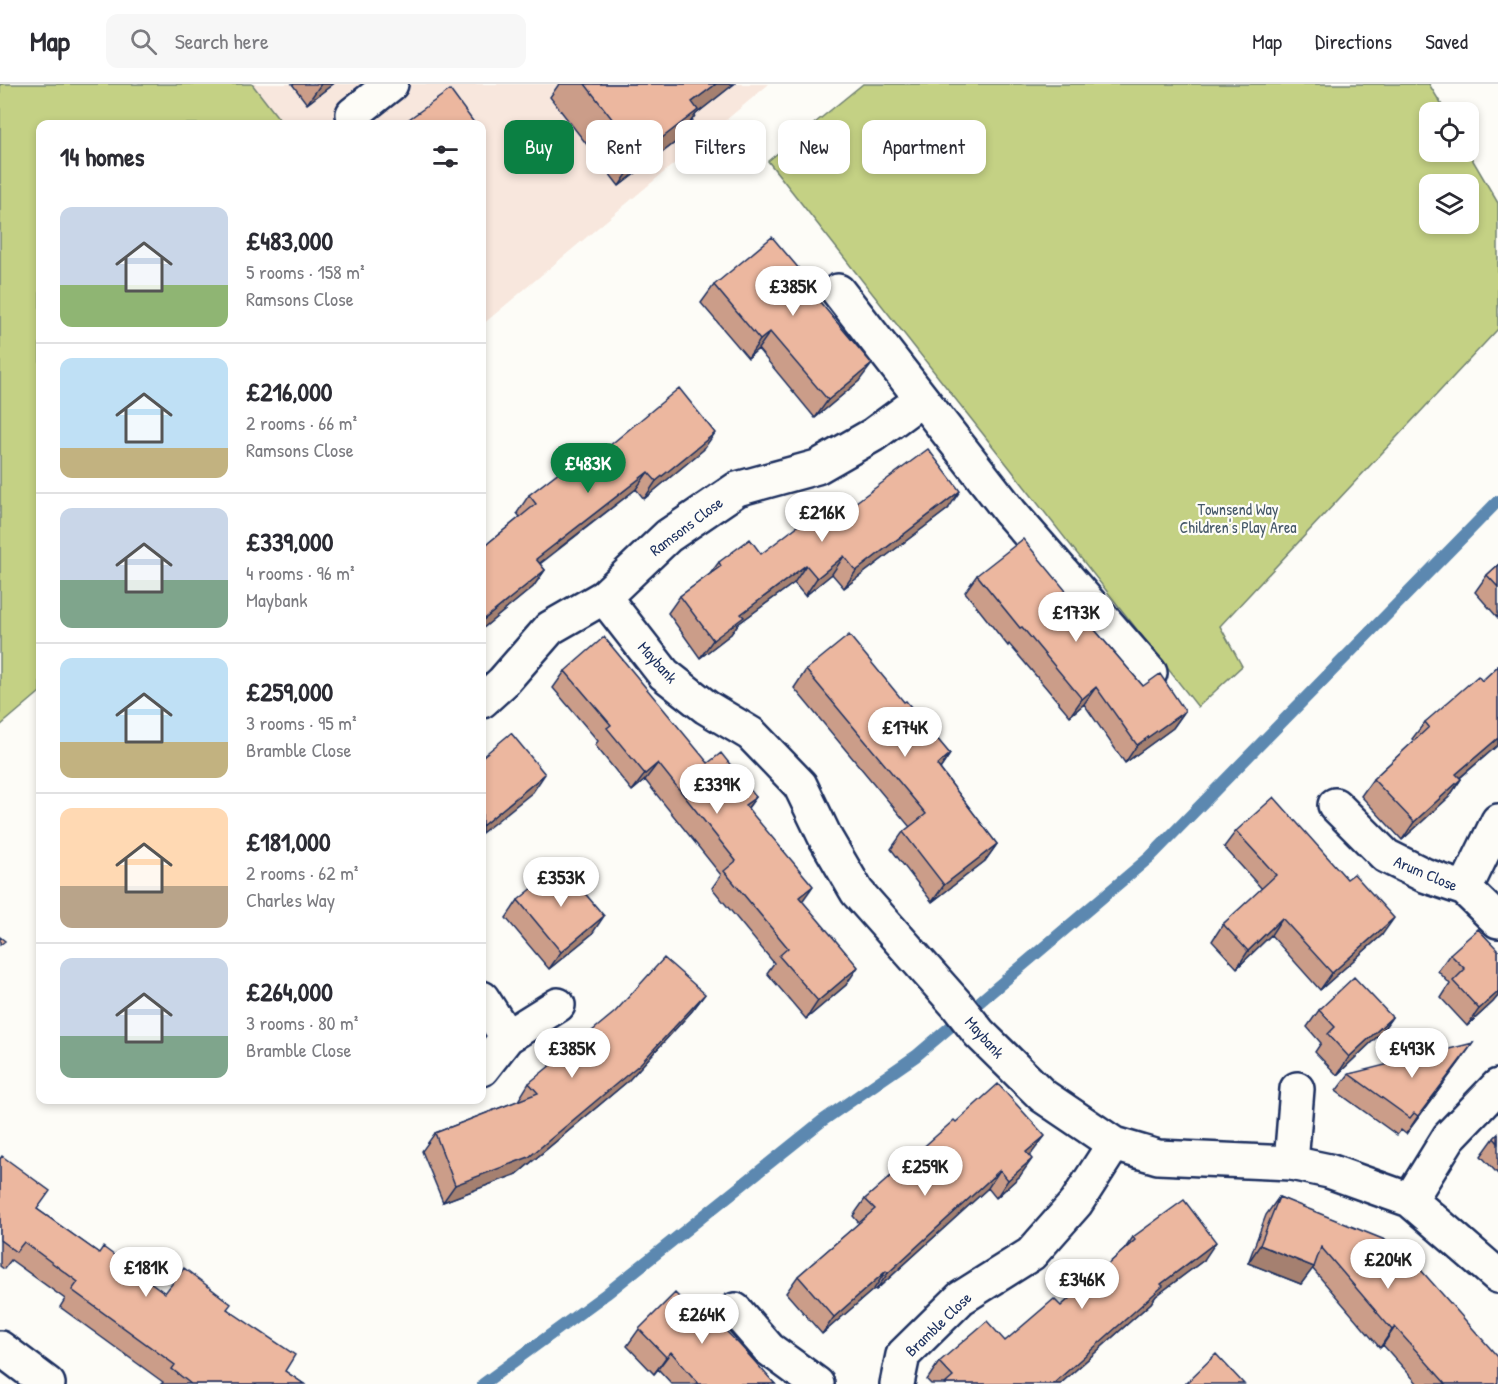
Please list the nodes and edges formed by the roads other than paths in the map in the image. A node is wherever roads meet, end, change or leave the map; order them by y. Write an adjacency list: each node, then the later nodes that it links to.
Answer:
1 (391, 84): 2 (street)
2 (353, 114)
3 (838, 291): 4 (street)
4 (922, 399): 5 (street, Ramsons Close); 6 (street)
5 (604, 597): 7 (street, Ramsons Close); 18 (street, Maybank)
6 (1150, 673)
7 (486, 697)
8 (1335, 805): 10 (street, Arum Close)
9 (1495, 826): 10 (street, Arum Close)
10 (1465, 889): 11 (street, Arum Close)
11 (1498, 921)
12 (486, 1004): 14 (street)
13 (558, 1005): 14 (street)
14 (507, 1036): 15 (street)
15 (486, 1065)
16 (1498, 1086): 20 (street)
17 (1297, 1089): 19 (street)
18 (1114, 1144): 19 (street, Maybank); 26 (street, Bramble Close)
19 (1291, 1163): 20 (street, Maybank)
20 (1410, 1200): 21 (street, Maybank)
21 (1498, 1276)
22 (735, 1310): 25 (street)
23 (0, 1348): 24 (street)
24 (48, 1384)
25 (817, 1384)
26 (897, 1384)

